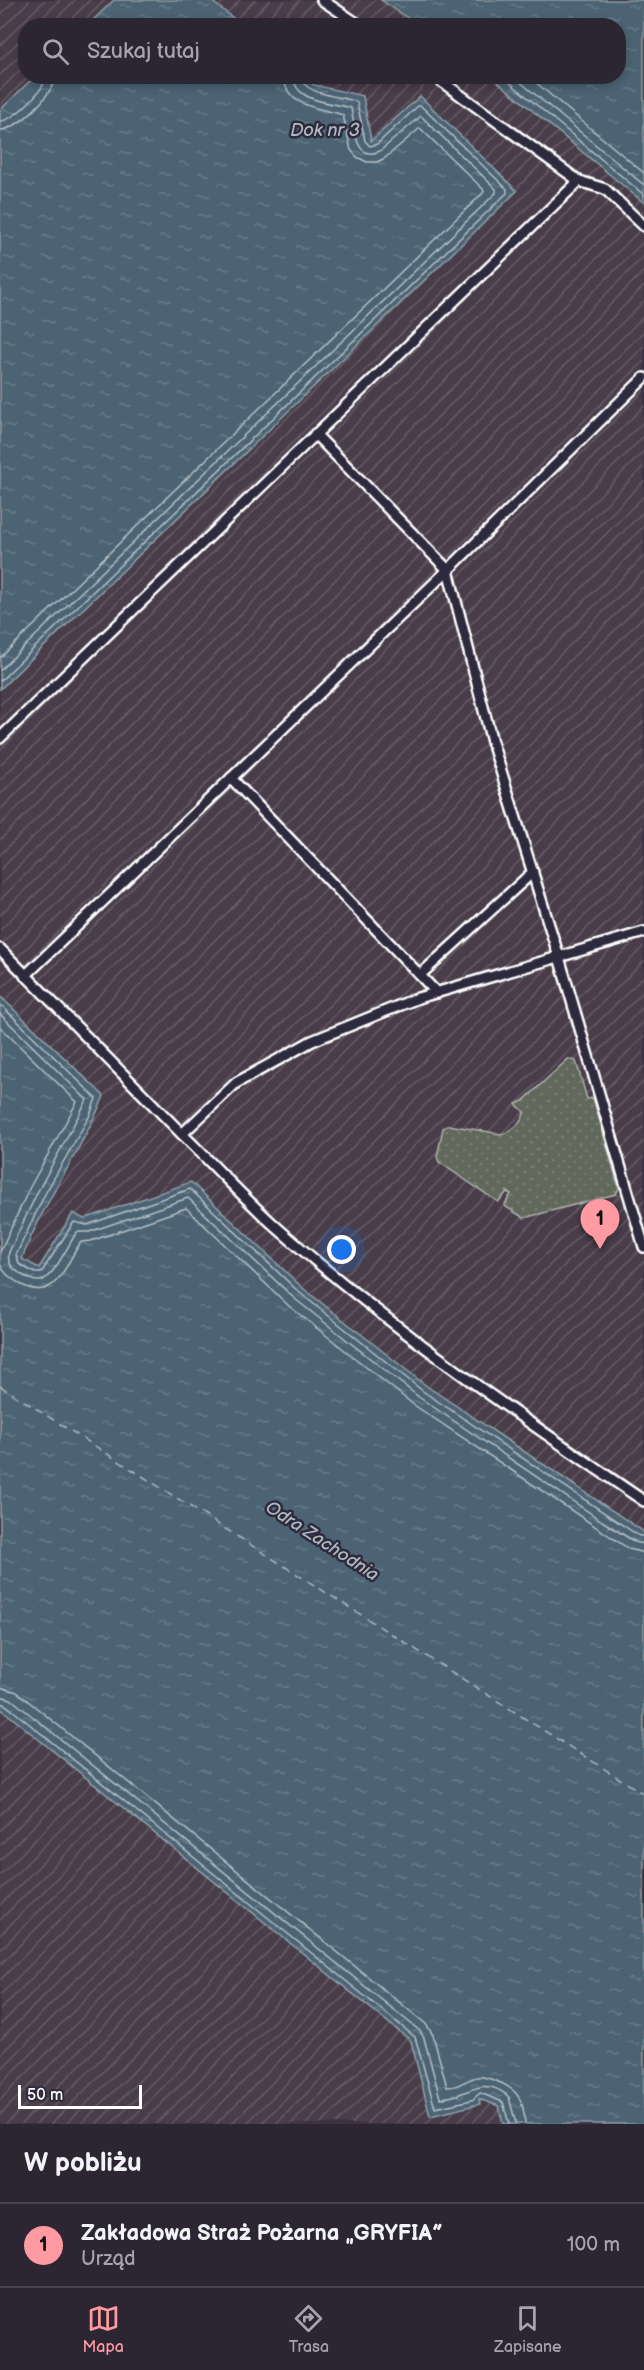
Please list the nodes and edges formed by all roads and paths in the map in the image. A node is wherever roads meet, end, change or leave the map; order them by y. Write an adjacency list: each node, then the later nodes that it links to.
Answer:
1 (322, 0): 2 (lane)
2 (349, 18)
3 (445, 84): 4 (lane)
4 (579, 181): 5 (lane); 7 (lane)
5 (644, 226)
6 (644, 378): 8 (lane)
7 (315, 435): 8 (lane); 9 (lane)
8 (448, 570): 10 (lane); 11 (lane)
9 (0, 738)
10 (231, 778): 15 (lane); 16 (lane)
11 (533, 872): 14 (lane); 15 (lane)
12 (644, 932): 14 (lane)
13 (0, 950): 16 (lane)
14 (559, 957): 17 (lane); 19 (lane)
15 (420, 975): 17 (lane)
16 (25, 976): 18 (lane)
17 (436, 993): 18 (lane)
18 (182, 1134): 20 (lane)
19 (644, 1246)
20 (644, 1501)

